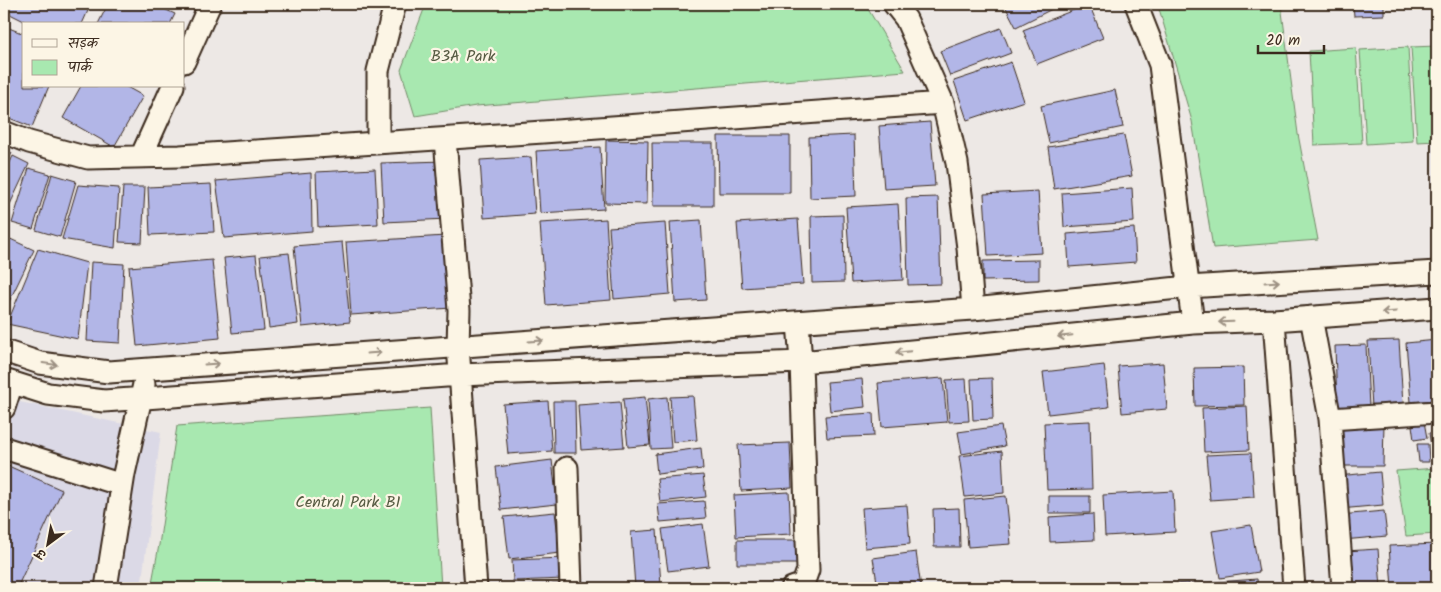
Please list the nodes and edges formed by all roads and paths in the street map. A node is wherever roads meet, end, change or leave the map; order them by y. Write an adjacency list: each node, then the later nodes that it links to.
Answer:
1 (210, 4): 5 (street)
2 (395, 4): 10 (street)
3 (894, 4): 7 (street)
4 (1136, 4): 13 (street)
5 (185, 60)
6 (172, 88): 11 (street)
7 (943, 103): 9 (street); 15 (street)
8 (4, 132): 11 (street)
9 (445, 139): 10 (street); 20 (street)
10 (378, 143): 11 (street)
11 (141, 157)
12 (1437, 272): 13 (street, one-way to 12)
13 (1188, 288): 15 (street); 19 (street)
14 (1437, 308): 16 (street, one-way to 16)
15 (973, 309): 18 (street)
16 (1311, 317): 17 (street); 29 (street)
17 (1274, 320): 19 (street, one-way to 19); 37 (street)
18 (798, 322): 20 (street, one-way to 18); 22 (street)
19 (1193, 323): 22 (street, one-way to 22)
20 (458, 346): 23 (street, one-way to 20); 24 (street)
21 (4, 351): 23 (street, one-way to 23)
22 (801, 362): 24 (street); 36 (street)
23 (147, 369): 26 (street)
24 (460, 375): 26 (street); 34 (street)
25 (8, 381): 26 (street); 27 (street)
26 (140, 398): 32 (street)
27 (4, 408)
28 (1437, 412): 29 (street)
29 (1330, 419): 38 (street)
30 (4, 448): 32 (street)
31 (567, 468): 35 (street)
32 (122, 485): 33 (street)
33 (106, 588)
34 (476, 588)
35 (571, 588)
36 (792, 588)
37 (1294, 588)
38 (1344, 588)

